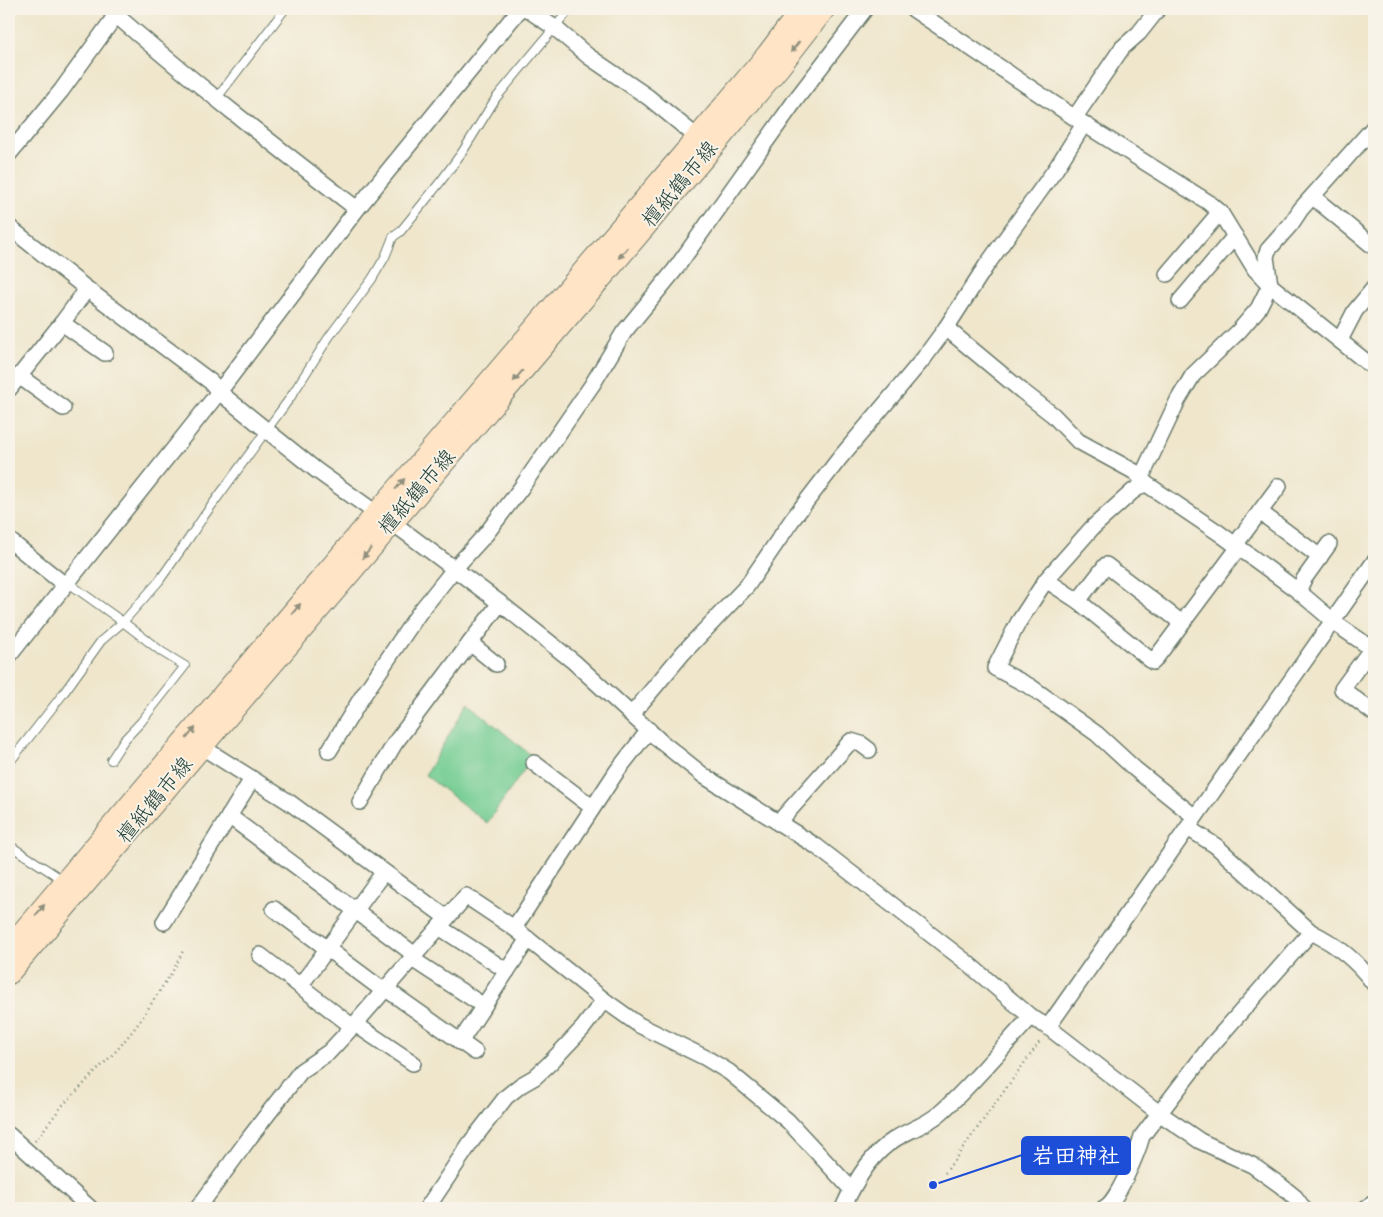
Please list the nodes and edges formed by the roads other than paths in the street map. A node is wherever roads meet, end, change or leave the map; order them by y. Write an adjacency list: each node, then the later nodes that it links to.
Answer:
1 (284, 9): 12 (lane)
2 (520, 9): 18 (street)
3 (527, 9): 11 (street)
4 (570, 9): 11 (lane)
5 (801, 9): 15 (main road, 檀紙鶴市線)
6 (825, 9): 42 (main road, 檀紙鶴市線, one-way to 42)
7 (866, 9): 48 (street)
8 (913, 9): 13 (street)
9 (1158, 9): 13 (street)
10 (112, 12): 12 (street); 16 (street)
11 (555, 28): 15 (street); 37 (lane)
12 (216, 99): 18 (street)
13 (1080, 121): 19 (street); 29 (street)
14 (1374, 127): 17 (street)
15 (697, 137): 41 (main road, 檀紙鶴市線, one-way to 15)
16 (9, 154)
17 (1313, 196): 22 (street); 24 (street)
18 (357, 209): 35 (street)
19 (1220, 212): 21 (street); 23 (street)
20 (9, 227): 26 (street)
21 (1235, 236): 24 (street); 27 (street)
22 (1374, 247)
23 (1167, 274)
24 (1270, 285): 30 (street); 38 (street)
25 (1374, 288): 30 (street)
26 (87, 289): 28 (street); 35 (street)
27 (1180, 301)
28 (62, 324): 31 (street); 33 (street)
29 (946, 328): 38 (street); 62 (street)
30 (1340, 340): 32 (street)
31 (105, 353)
32 (1374, 368)
33 (19, 376): 34 (street); 36 (street)
34 (9, 389)
35 (218, 392): 37 (street); 50 (street)
36 (63, 408)
37 (267, 431): 41 (street); 55 (lane)
38 (1143, 481): 45 (street); 49 (street)
39 (1279, 486): 40 (street)
40 (1260, 512): 45 (street); 46 (street)
41 (376, 513): 42 (street); 78 (main road, 檀紙鶴市線, one-way to 41)
42 (393, 523): 48 (street); 64 (main road, 檀紙鶴市線, one-way to 64)
43 (9, 540): 50 (street)
44 (1329, 544): 46 (street)
45 (1237, 546): 51 (street); 56 (street)
46 (1320, 557): 51 (street)
47 (1374, 562): 54 (street)
48 (455, 568): 53 (street); 66 (street)
49 (1046, 580): 52 (street); 75 (street)
50 (66, 584): 55 (lane); 59 (street)
51 (1298, 591): 54 (street)
52 (1078, 600): 56 (street); 56 (street)
53 (500, 603): 57 (street); 62 (street)
54 (1334, 621): 58 (street); 75 (street)
55 (123, 622): 67 (lane); 68 (lane)
56 (1182, 623)
57 (470, 643): 60 (street); 71 (street)
58 (1373, 649): 61 (street)
59 (9, 656)
60 (496, 664)
61 (1374, 713)
62 (632, 714): 63 (street)
63 (648, 730): 72 (street); 74 (street)
64 (202, 747): 70 (street); 91 (main road, 檀紙鶴市線)
65 (869, 750): 74 (street)
66 (330, 751)
67 (110, 760)
68 (9, 763)
69 (534, 763): 72 (street)
70 (252, 779): 73 (street); 77 (street)
71 (360, 802)
72 (592, 808): 83 (street)
73 (229, 816): 80 (street); 81 (street)
74 (778, 823): 97 (street)
75 (1192, 823): 84 (street); 99 (street)
76 (9, 845): 78 (lane)
77 (383, 873): 80 (street); 82 (street)
78 (65, 881): 86 (main road, 檀紙鶴市線, one-way to 78)
79 (274, 909): 87 (street)
80 (355, 911): 87 (street); 89 (street)
81 (164, 922)
82 (443, 923): 83 (street); 89 (street); 90 (street)
83 (514, 928): 85 (street)
84 (1311, 932): 92 (street); 103 (street)
85 (528, 939): 90 (street); 95 (street)
86 (9, 947)
87 (328, 948): 93 (street); 94 (street)
88 (260, 955): 93 (street)
89 (413, 957): 94 (street); 96 (street)
90 (506, 971): 96 (street)
91 (9, 974)
92 (1372, 975)
93 (300, 986): 98 (street)
94 (385, 990): 98 (street); 100 (street)
95 (604, 1000): 105 (street); 109 (street)
96 (484, 1006): 100 (street)
97 (1031, 1016): 99 (street); 105 (street)
98 (354, 1025): 102 (street); 108 (street)
99 (1048, 1027): 103 (street)
100 (460, 1042): 101 (street)
101 (475, 1052)
102 (413, 1063)
103 (1159, 1113): 111 (street); 112 (street)
104 (9, 1135): 107 (street)
105 (852, 1189): 110 (street)
106 (1374, 1202): 113 (street)
107 (90, 1208)
108 (198, 1208)
109 (428, 1208)
110 (843, 1208)
111 (1104, 1208)
112 (1303, 1208)
113 (1366, 1208)

